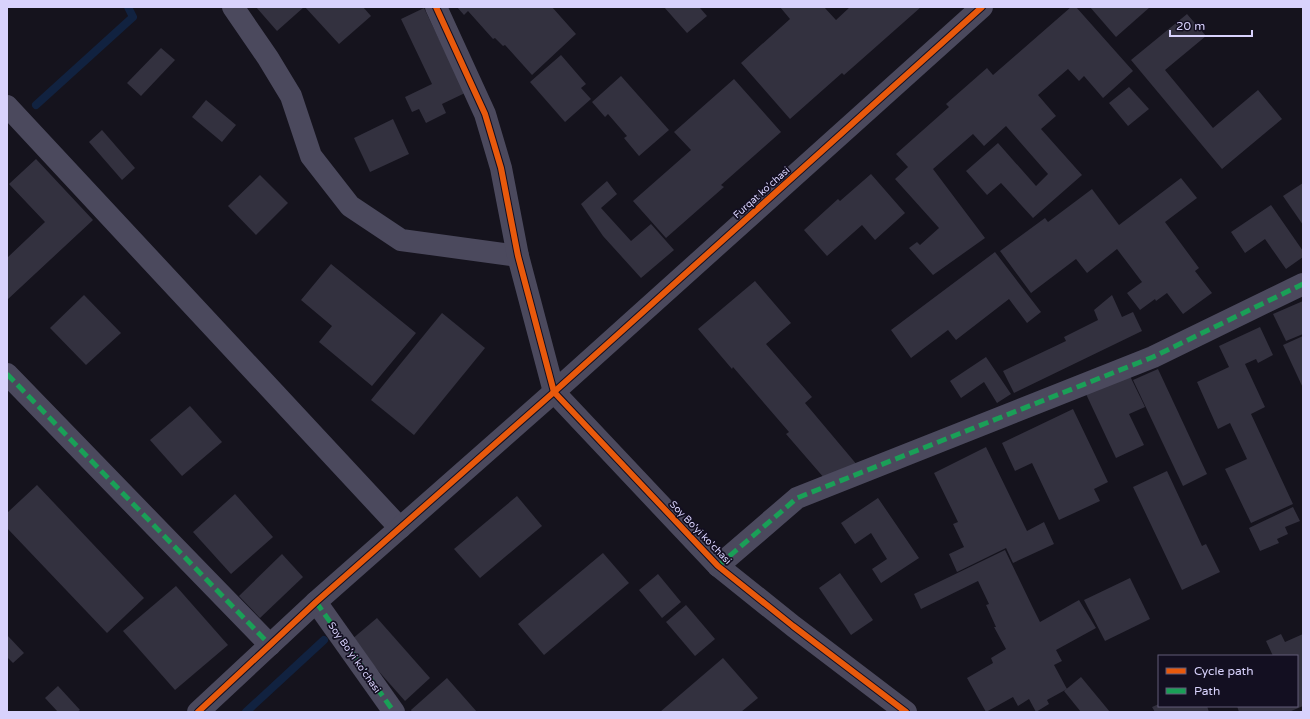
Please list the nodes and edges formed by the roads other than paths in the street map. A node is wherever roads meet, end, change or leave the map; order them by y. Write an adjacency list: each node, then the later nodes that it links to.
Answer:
1 (233, 7): 5 (street)
2 (436, 7): 5 (street)
3 (982, 7): 8 (street, Furqat ko'chasi)
4 (7, 106): 9 (street)
5 (518, 256): 8 (street)
6 (1303, 284): 10 (street)
7 (7, 374): 12 (street)
8 (554, 392): 9 (street, Furqat ko'chasi); 10 (street, Soy Bo'yi ko'chasi)
9 (400, 528): 11 (street, Furqat ko'chasi)
10 (718, 566): 15 (street, Soy Bo'yi ko'chasi)
11 (316, 602): 12 (street, Furqat ko'chasi); 14 (street, Soy Bo'yi ko'chasi)
12 (270, 645): 13 (street, Furqat ko'chasi)
13 (198, 712)
14 (394, 712)
15 (906, 712)

